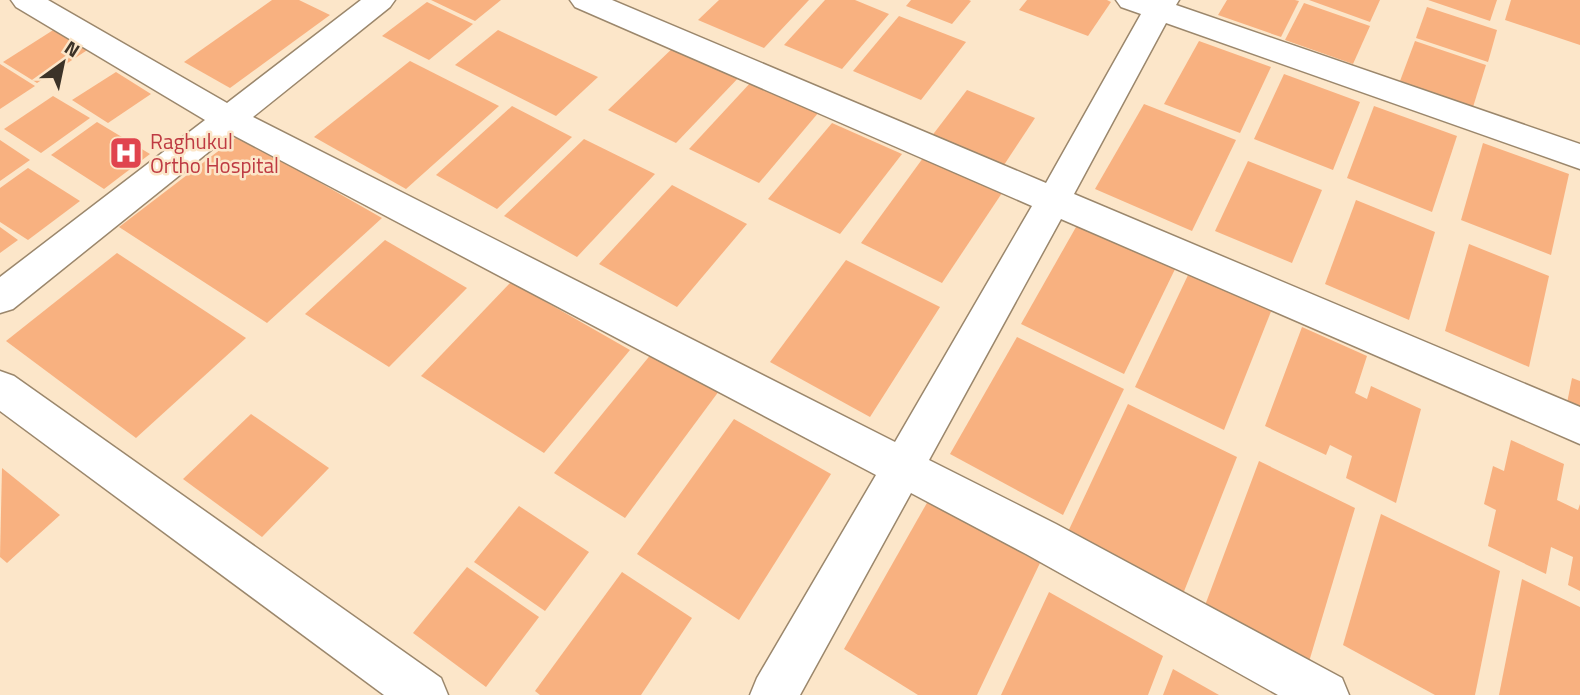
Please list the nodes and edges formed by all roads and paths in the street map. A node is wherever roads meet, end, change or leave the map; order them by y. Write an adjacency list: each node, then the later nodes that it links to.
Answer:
1 (25, 0): 5 (street); 6 (street)
2 (380, 0): 6 (street)
3 (585, 0): 8 (street)
4 (1151, 3): 7 (street); 8 (street)
5 (0, 14)
6 (228, 118): 9 (street); 12 (street)
7 (1580, 157)
8 (1054, 200): 11 (street); 12 (street)
9 (0, 298)
10 (0, 388): 13 (street)
11 (1580, 426)
12 (903, 468): 14 (street); 15 (street)
13 (424, 695)
14 (774, 695)
15 (1325, 695)

